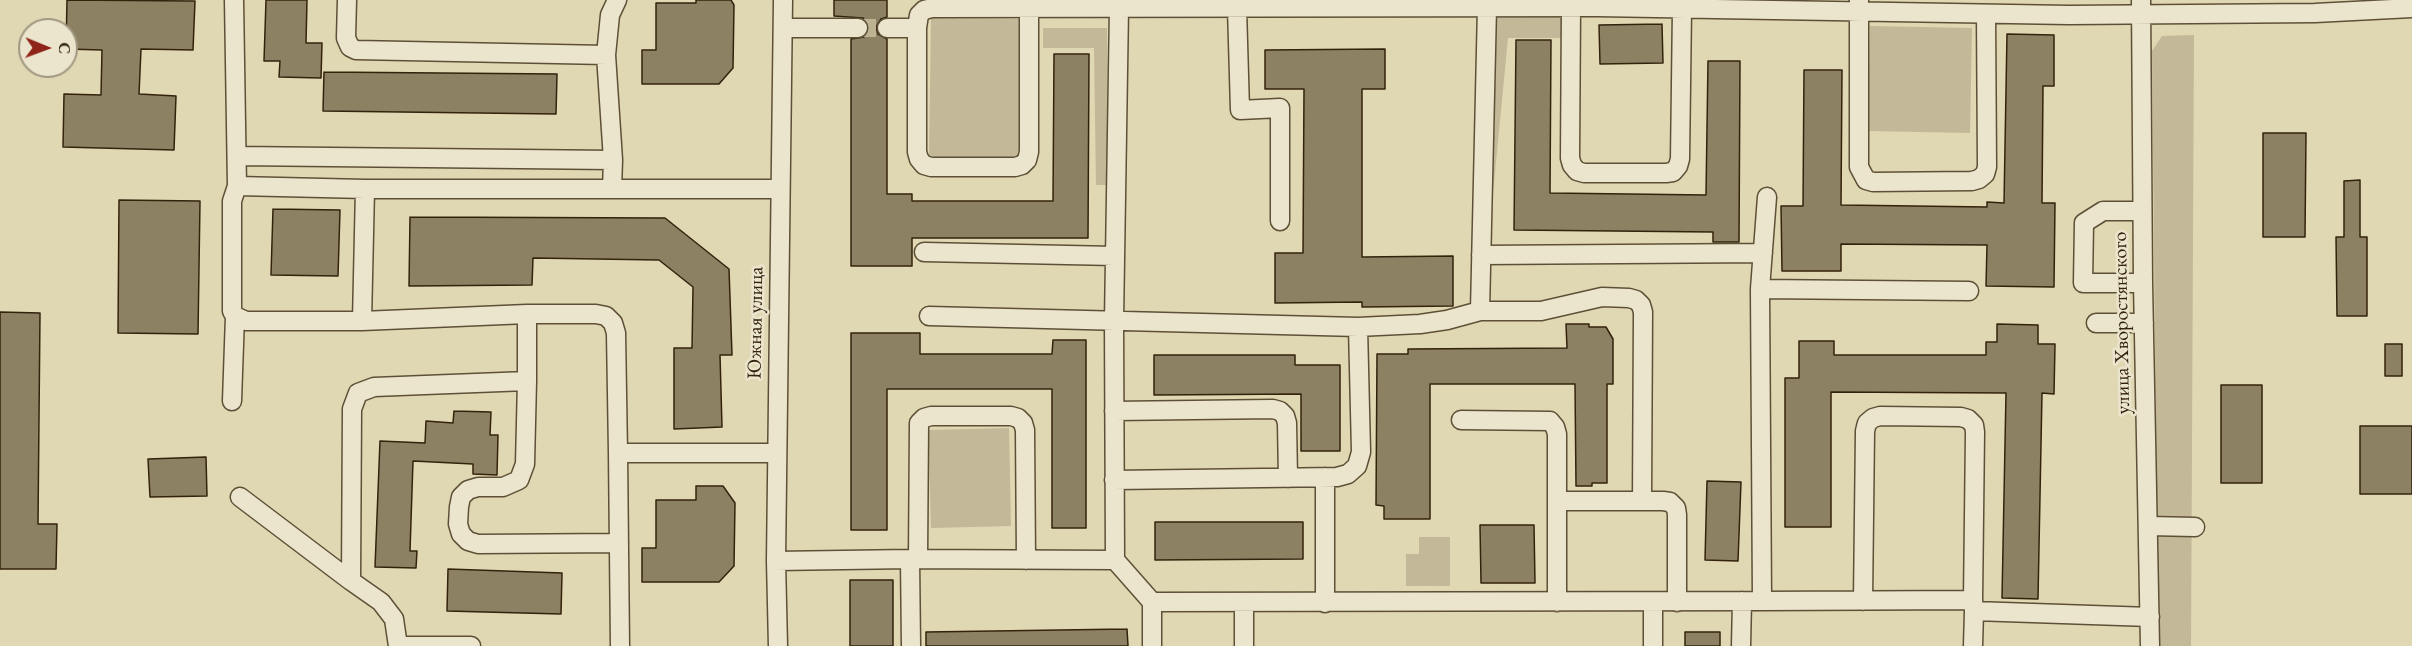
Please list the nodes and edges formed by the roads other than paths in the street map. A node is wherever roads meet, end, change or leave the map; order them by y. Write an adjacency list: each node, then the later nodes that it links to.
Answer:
1 (234, 0): 23 (street)
2 (347, 0): 22 (street)
3 (617, 0): 22 (street)
4 (783, 0): 18 (street, Южная улица)
5 (1598, 4): 10 (street); 16 (street)
6 (1230, 5): 9 (street); 14 (street); 31 (street)
7 (2406, 5): 12 (street)
8 (1859, 6): 11 (street); 16 (street); 17 (street)
9 (1486, 7): 10 (street); 34 (street)
10 (1571, 7): 16 (street)
11 (1947, 7): 17 (street)
12 (2315, 7): 15 (street)
13 (1029, 8): 14 (street); 21 (street); 21 (street)
14 (1119, 8): 35 (street)
15 (2141, 8): 17 (street); 30 (street, улица Хворостянского)
16 (1682, 9)
17 (1986, 14)
18 (783, 28): 19 (street); 28 (street, Южная улица)
19 (858, 28)
20 (887, 28): 21 (street)
21 (917, 28)
22 (606, 55): 24 (street)
23 (237, 156): 24 (street); 25 (street)
24 (613, 160): 27 (street)
25 (237, 186): 26 (street); 41 (street)
26 (365, 189): 27 (street); 43 (street)
27 (612, 189): 28 (street)
28 (780, 189): 53 (street, Южная улица)
29 (1767, 197): 33 (street)
30 (2142, 211): 36 (street, улица Хворостянского); 36 (street)
31 (1280, 221)
32 (924, 252): 35 (street)
33 (1763, 253): 34 (street); 37 (street)
34 (1481, 255): 39 (street)
35 (1115, 256): 44 (street)
36 (2143, 283): 46 (street, улица Хворостянского)
37 (1760, 289): 38 (street); 68 (street)
38 (1969, 291)
39 (1480, 311): 47 (street); 59 (street)
40 (527, 314): 43 (street); 48 (street); 52 (street)
41 (235, 316): 43 (street); 49 (street)
42 (929, 316): 44 (street)
43 (362, 321)
44 (1114, 321): 47 (street); 50 (street)
45 (2096, 323): 46 (street)
46 (2144, 323): 60 (street, улица Хворостянского)
47 (1358, 327): 54 (street)
48 (527, 381): 62 (street); 67 (street)
49 (232, 401)
50 (1114, 411): 55 (street); 56 (street)
51 (1461, 420): 58 (street)
52 (618, 453): 53 (street); 62 (street)
53 (777, 453): 66 (street, Южная улица)
54 (1324, 477): 55 (street); 76 (street)
55 (1288, 478): 56 (street)
56 (1114, 480): 65 (street)
57 (240, 497): 67 (street)
58 (1557, 501): 59 (street); 71 (street)
59 (1642, 501): 73 (street)
60 (2149, 526): 61 (street); 78 (street, улица Хворостянского)
61 (2196, 527)
62 (619, 543): 81 (street)
63 (914, 559): 64 (street); 64 (street); 66 (street); 83 (street)
64 (1026, 560): 65 (street)
65 (1114, 560): 70 (street)
66 (776, 561): 82 (street, Южная улица)
67 (351, 581): 79 (street)
68 (1762, 601): 69 (street); 74 (street)
69 (1863, 601): 77 (street); 77 (street)
70 (1152, 602): 75 (street); 84 (street)
71 (1557, 602): 72 (street); 76 (street)
72 (1653, 602): 73 (street); 86 (street)
73 (1677, 602): 74 (street)
74 (1742, 602): 87 (street)
75 (1244, 603): 76 (street); 85 (street)
76 (1325, 603)
77 (1974, 606): 78 (street); 88 (street)
78 (2150, 617): 89 (street, улица Хворостянского)
79 (398, 646): 80 (street)
80 (471, 646)
81 (620, 646)
82 (778, 646)
83 (911, 646)
84 (1152, 646)
85 (1244, 646)
86 (1653, 646)
87 (1741, 646)
88 (1973, 646)
89 (2150, 646)

